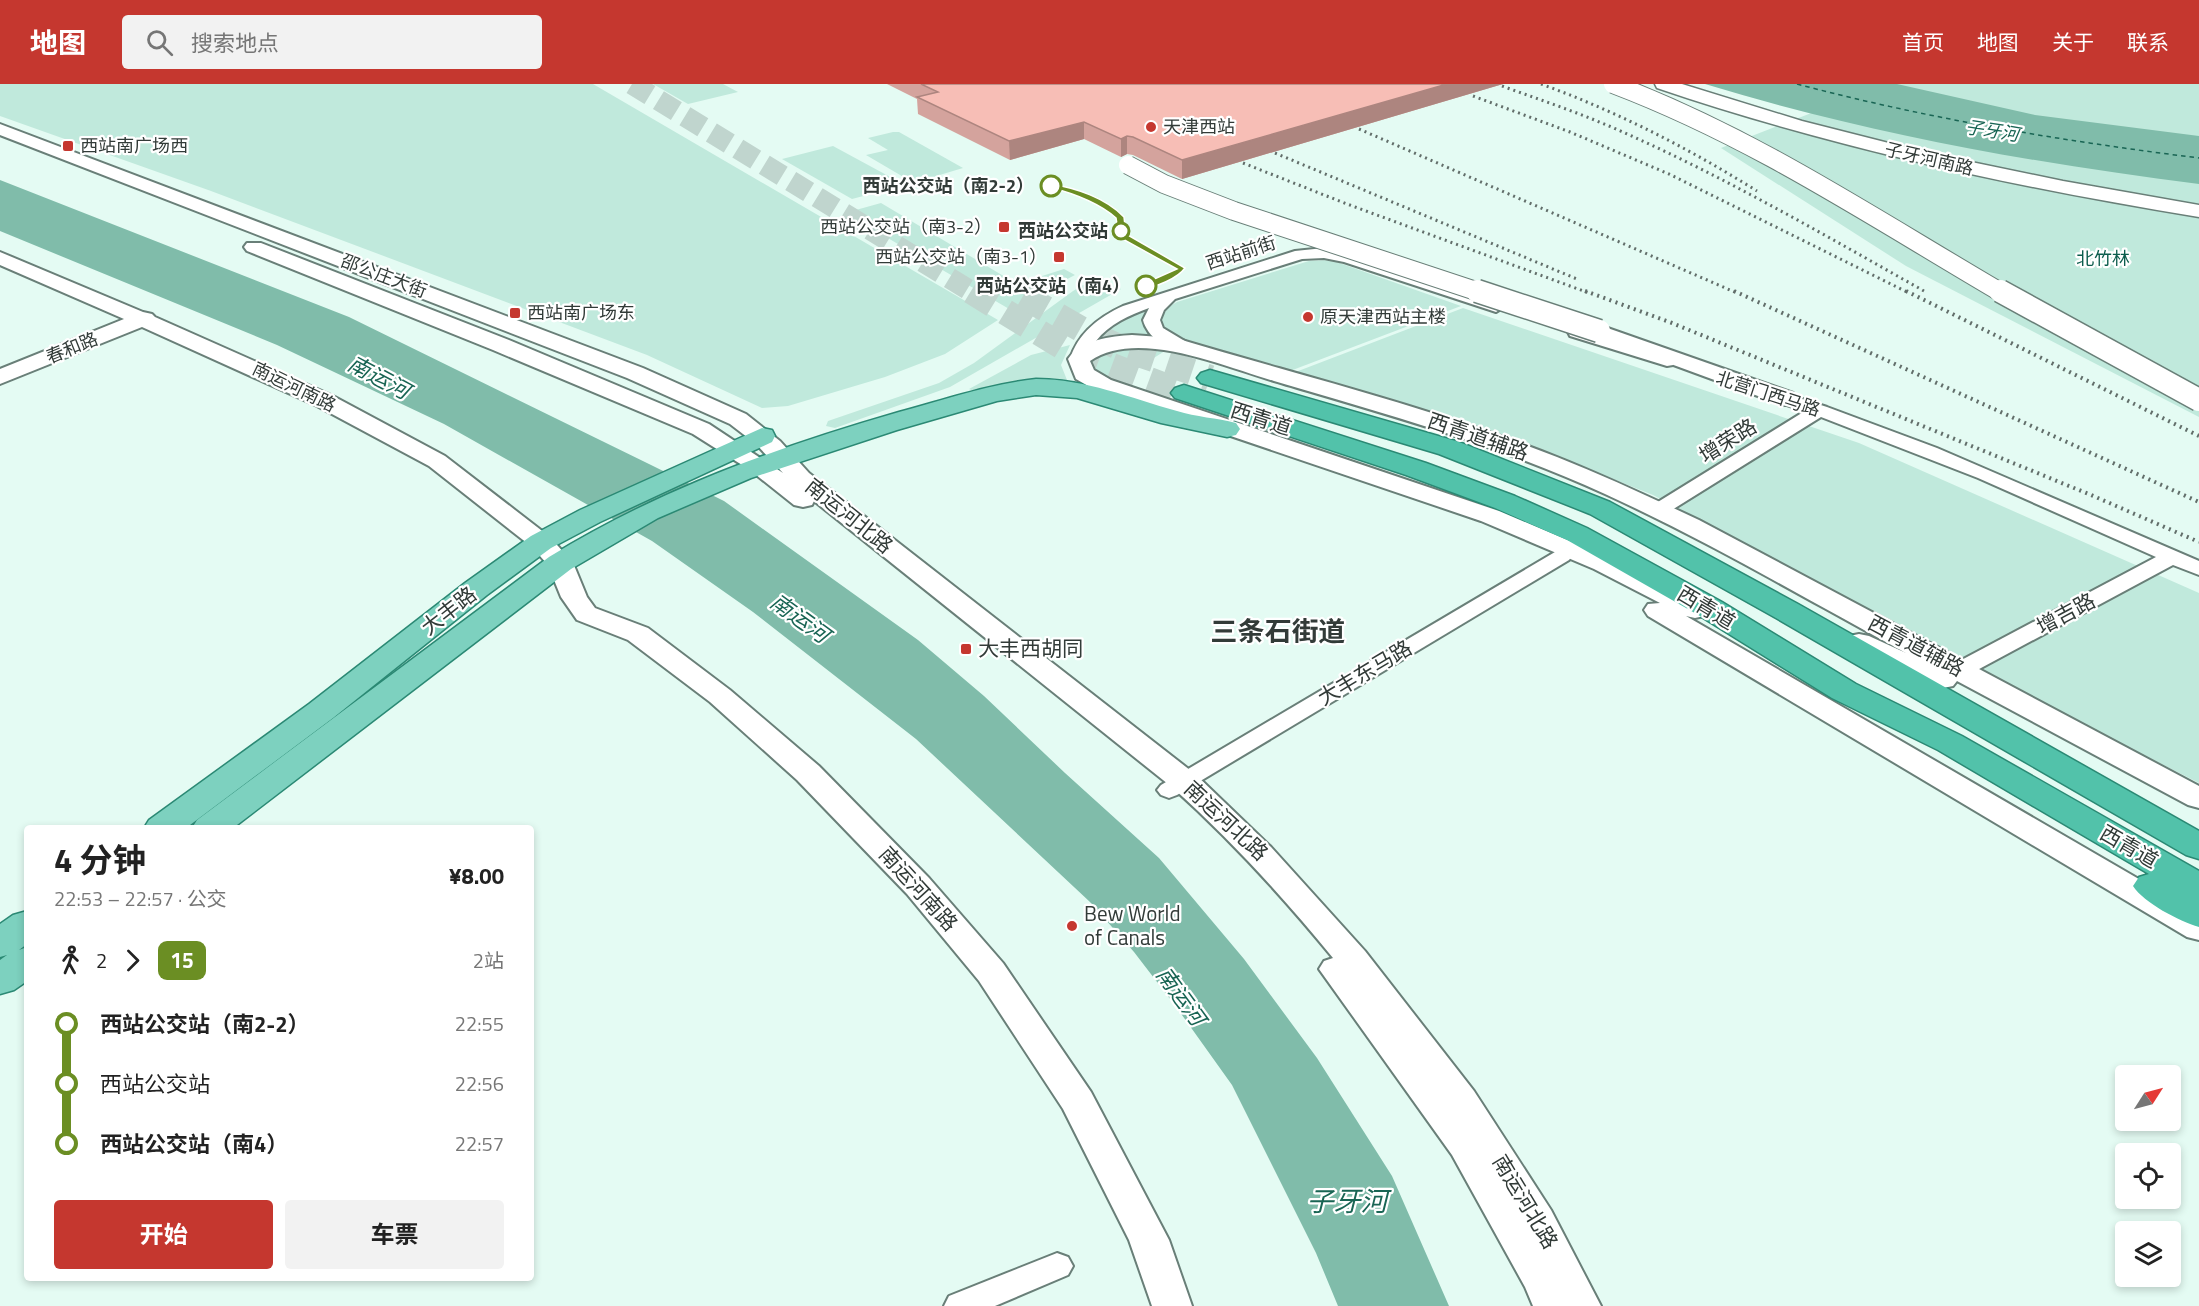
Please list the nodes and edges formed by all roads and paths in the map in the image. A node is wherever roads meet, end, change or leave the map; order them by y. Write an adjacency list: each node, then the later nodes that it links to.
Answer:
1 (1613, 84): 20 (street, bridge)
2 (1664, 84): 9 (main road, 子牙河南路)
3 (1683, 84): 8 (main road, 子牙河南路)
4 (1635, 85): 18 (street)
5 (0, 129): 23 (street, 邵公庄大街)
6 (0, 148): 23 (street, 邵公庄大街)
7 (1128, 165): 19 (street, bridge)
8 (2199, 203)
9 (2199, 211)
10 (1324, 254): 13 (street, 西站前街); 19 (street, 北营门西马路)
11 (0, 258): 14 (street, 南运河南路)
12 (0, 270): 14 (street, 南运河南路)
13 (1172, 296): 15 (street); 16 (street, 西站前街)
14 (136, 322): 17 (street, 春和路); 27 (street, 南运河南路)
15 (1182, 347): 16 (street, 西青道辅路); 25 (street, 西青道辅路)
16 (1079, 359): 22 (street)
17 (0, 377)
18 (2199, 389)
19 (1785, 398): 21 (street, 北营门西马路)
20 (2199, 400)
21 (1819, 410): 25 (street, 增荣路); 28 (street, 北营门西马路)
22 (1227, 429): 23 (main road); 24 (street)
23 (759, 452): 26 (main road, 大丰路); 26 (main road, 大丰路); 37 (street, 南运河北路)
24 (1436, 497): 29 (street); 32 (street)
25 (1660, 510): 33 (street, 西青道辅路)
26 (601, 523): 27 (main road, 大丰路)
27 (542, 553): 40 (main road, 大丰路); 41 (main road, 大丰路); 52 (street, 南运河南路)
28 (2165, 554): 30 (street, 北营门西马路); 33 (street, 增吉路)
29 (1562, 556): 37 (street, 大丰东马路); 46 (street)
30 (2199, 569)
31 (1788, 611): 32 (highway, 西青道); 34 (highway, 西青道); 36 (street)
32 (1772, 648): 35 (highway, 西青道)
33 (1954, 667): 36 (street, 西青道辅路)
34 (1902, 676): 39 (highway); 42 (highway, 西青道)
35 (1844, 691): 43 (highway, 西青道); 44 (highway)
36 (2134, 765): 38 (street, 西青道辅路)
37 (1176, 785): 53 (street, 南运河北路); 54 (street, 南运河北路)
38 (2199, 798)
39 (2199, 822)
40 (166, 825)
41 (214, 825)
42 (2199, 847)
43 (2199, 887)
44 (2199, 914)
45 (24, 926): 47 (main road)
46 (2199, 929)
47 (0, 944)
48 (24, 963): 49 (main road)
49 (0, 980)
50 (1057, 1266): 51 (street)
51 (960, 1306)
52 (1172, 1306)
53 (1553, 1306)
54 (1581, 1306)

